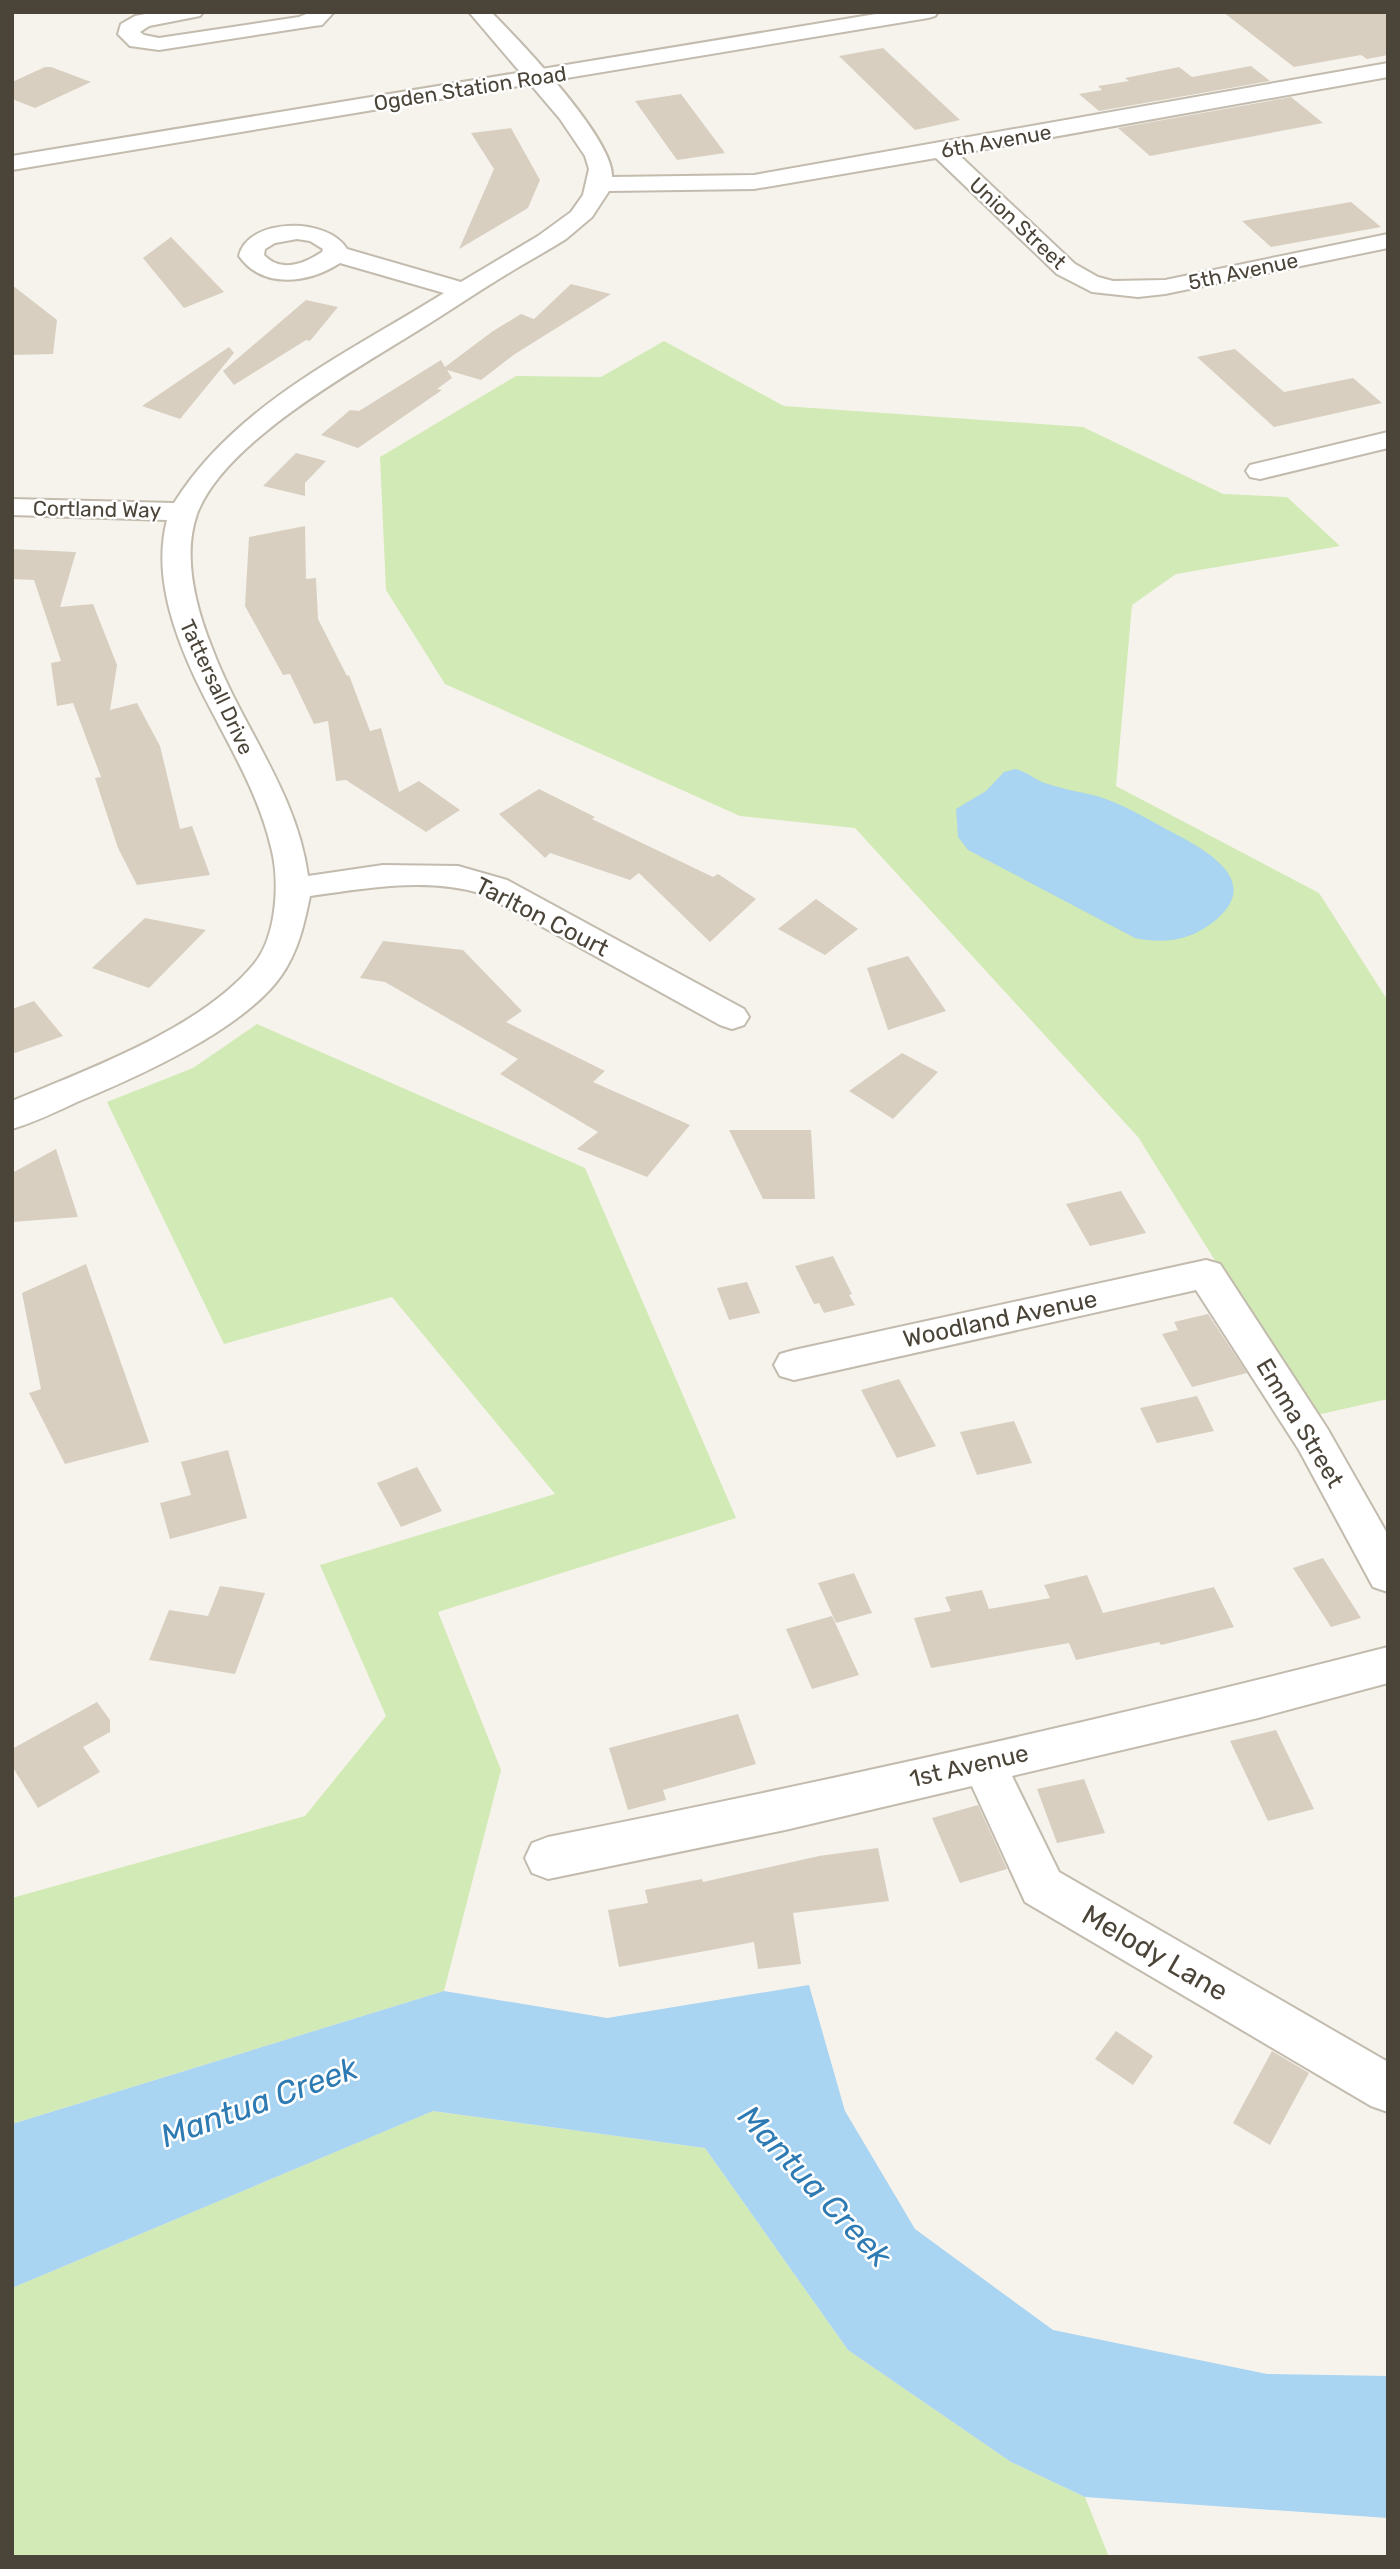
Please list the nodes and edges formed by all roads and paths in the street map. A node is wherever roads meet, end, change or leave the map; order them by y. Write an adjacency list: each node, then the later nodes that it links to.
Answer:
1 (193, 12): 2 (street)
2 (324, 12)
3 (479, 12): 6 (street)
4 (928, 12): 6 (street, Ogden Station Road)
5 (1388, 69): 7 (street, 6th Avenue)
6 (536, 77): 8 (street, Ogden Station Road); 9 (street)
7 (942, 151): 9 (street, 6th Avenue); 12 (street, Union Street)
8 (12, 163)
9 (600, 184): 13 (street, Tattersall Drive)
10 (1388, 241): 12 (street, 5th Avenue)
11 (334, 254): 13 (street)
12 (1098, 287)
13 (464, 291): 17 (street, Tattersall Drive)
14 (1388, 440): 15 (street)
15 (1260, 471)
16 (12, 507): 17 (street, Cortland Way)
17 (182, 512): 18 (street, Tattersall Drive)
18 (295, 888): 19 (street, Tarlton Court); 20 (street, Tattersall Drive)
19 (732, 1017)
20 (12, 1116)
21 (1206, 1274): 22 (street, Woodland Avenue); 23 (street, Emma Street)
22 (794, 1365)
23 (1388, 1575)
24 (1388, 1665): 25 (street, 1st Avenue)
25 (983, 1762): 26 (street, 1st Avenue); 27 (street, Melody Lane)
26 (548, 1858)
27 (1388, 2089)

